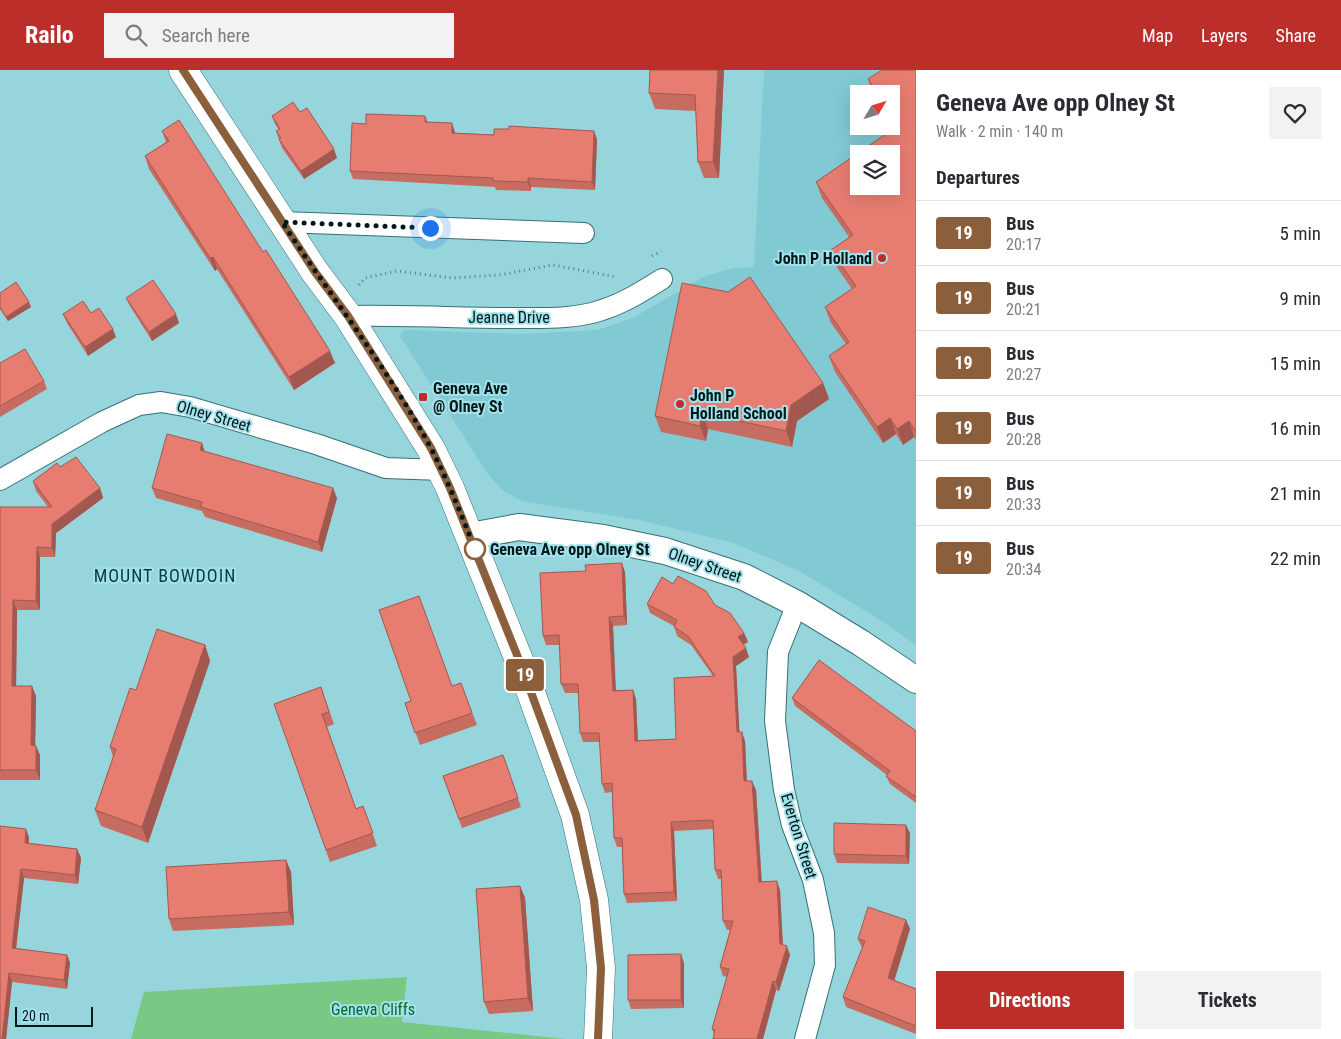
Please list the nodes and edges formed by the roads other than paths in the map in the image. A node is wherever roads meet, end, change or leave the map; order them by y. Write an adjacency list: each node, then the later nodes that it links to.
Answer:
1 (183, 70): 2 (main road)
2 (282, 222): 3 (street); 5 (main road)
3 (584, 233)
4 (662, 279): 5 (street, Jeanne Drive)
5 (348, 316): 6 (main road)
6 (442, 470): 7 (street, Olney Street); 8 (main road)
7 (0, 480)
8 (470, 536): 9 (street, Olney Street); 11 (main road)
9 (797, 604): 10 (street, Olney Street); 12 (street, Everton Street)
10 (916, 680)
11 (598, 1039)
12 (805, 1039)

